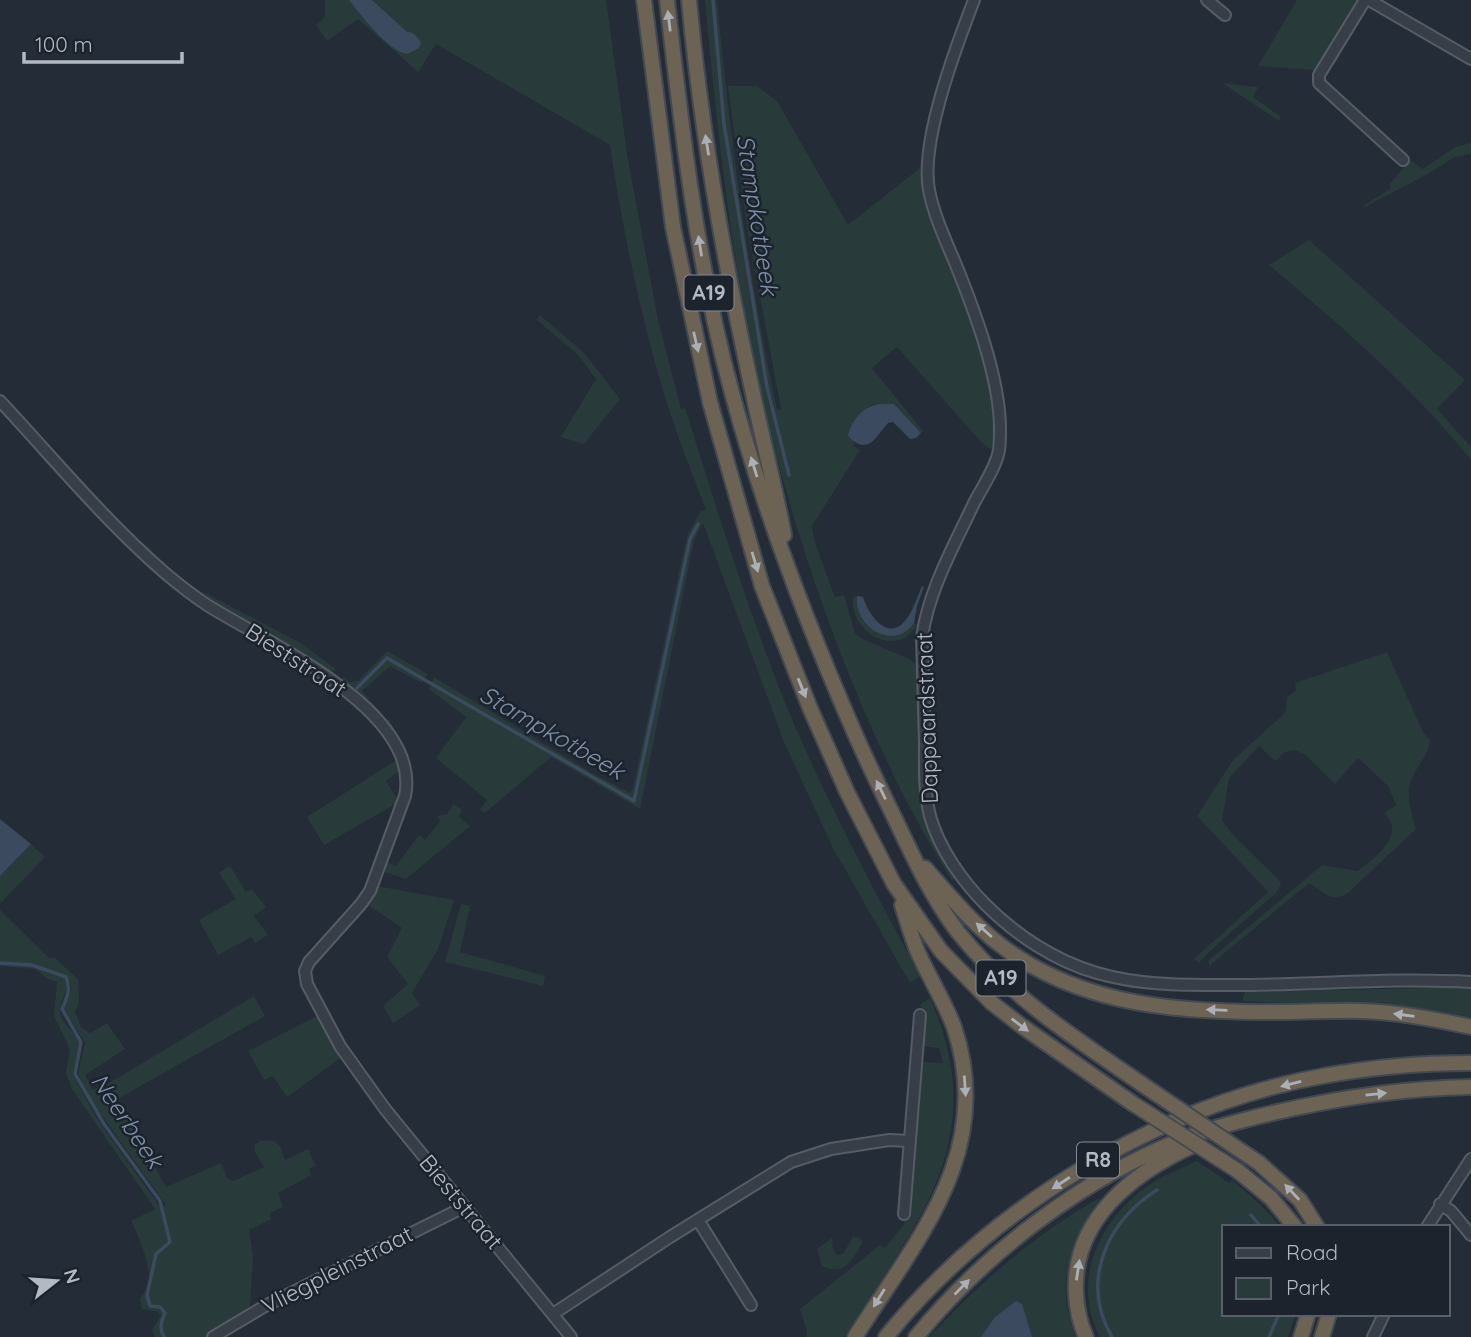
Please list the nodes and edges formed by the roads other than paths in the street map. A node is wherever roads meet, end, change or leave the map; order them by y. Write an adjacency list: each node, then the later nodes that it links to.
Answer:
1 (645, 0): 13 (highway, A19, one-way to 13)
2 (667, 0): 11 (highway, A19, one-way to 2)
3 (974, 0): 14 (street, Dappaardstraat)
4 (1206, 0): 7 (street)
5 (1367, 0): 8 (street); 9 (street)
6 (689, 2): 11 (highway, one-way to 6)
7 (1225, 15)
8 (1471, 59)
9 (1403, 160)
10 (0, 401): 23 (street, Bieststraat)
11 (792, 578): 12 (highway, A19, one-way to 11)
12 (911, 852): 16 (highway, one-way to 12); 27 (highway, A19, one-way to 12, bridge)
13 (894, 884): 26 (highway, one-way to 26, bridge); 37 (highway, one-way to 37)
14 (1471, 982)
15 (920, 1015): 20 (street)
16 (1471, 1027)
17 (1471, 1063): 38 (highway, R8, one-way to 38)
18 (1471, 1087): 19 (highway, R8, one-way to 18)
19 (1261, 1116): 39 (highway, R8, one-way to 19); 40 (highway, one-way to 19)
20 (910, 1141): 24 (street); 25 (street)
21 (1471, 1159): 22 (street)
22 (1440, 1204): 28 (street); 29 (street)
23 (464, 1207): 31 (street, Bieststraat); 35 (street, Vliegpleinstraat)
24 (904, 1214)
25 (698, 1220): 30 (street); 31 (street)
26 (1293, 1225)
27 (1316, 1225)
28 (1428, 1225)
29 (1471, 1235)
30 (751, 1305)
31 (553, 1314): 36 (street, Bieststraat)
32 (1307, 1316): 41 (highway)
33 (1328, 1316): 42 (highway)
34 (1383, 1316): 43 (street)
35 (213, 1337)
36 (571, 1337)
37 (855, 1337)
38 (887, 1337)
39 (916, 1337)
40 (1086, 1337)
41 (1301, 1337)
42 (1322, 1337)
43 (1373, 1337)

